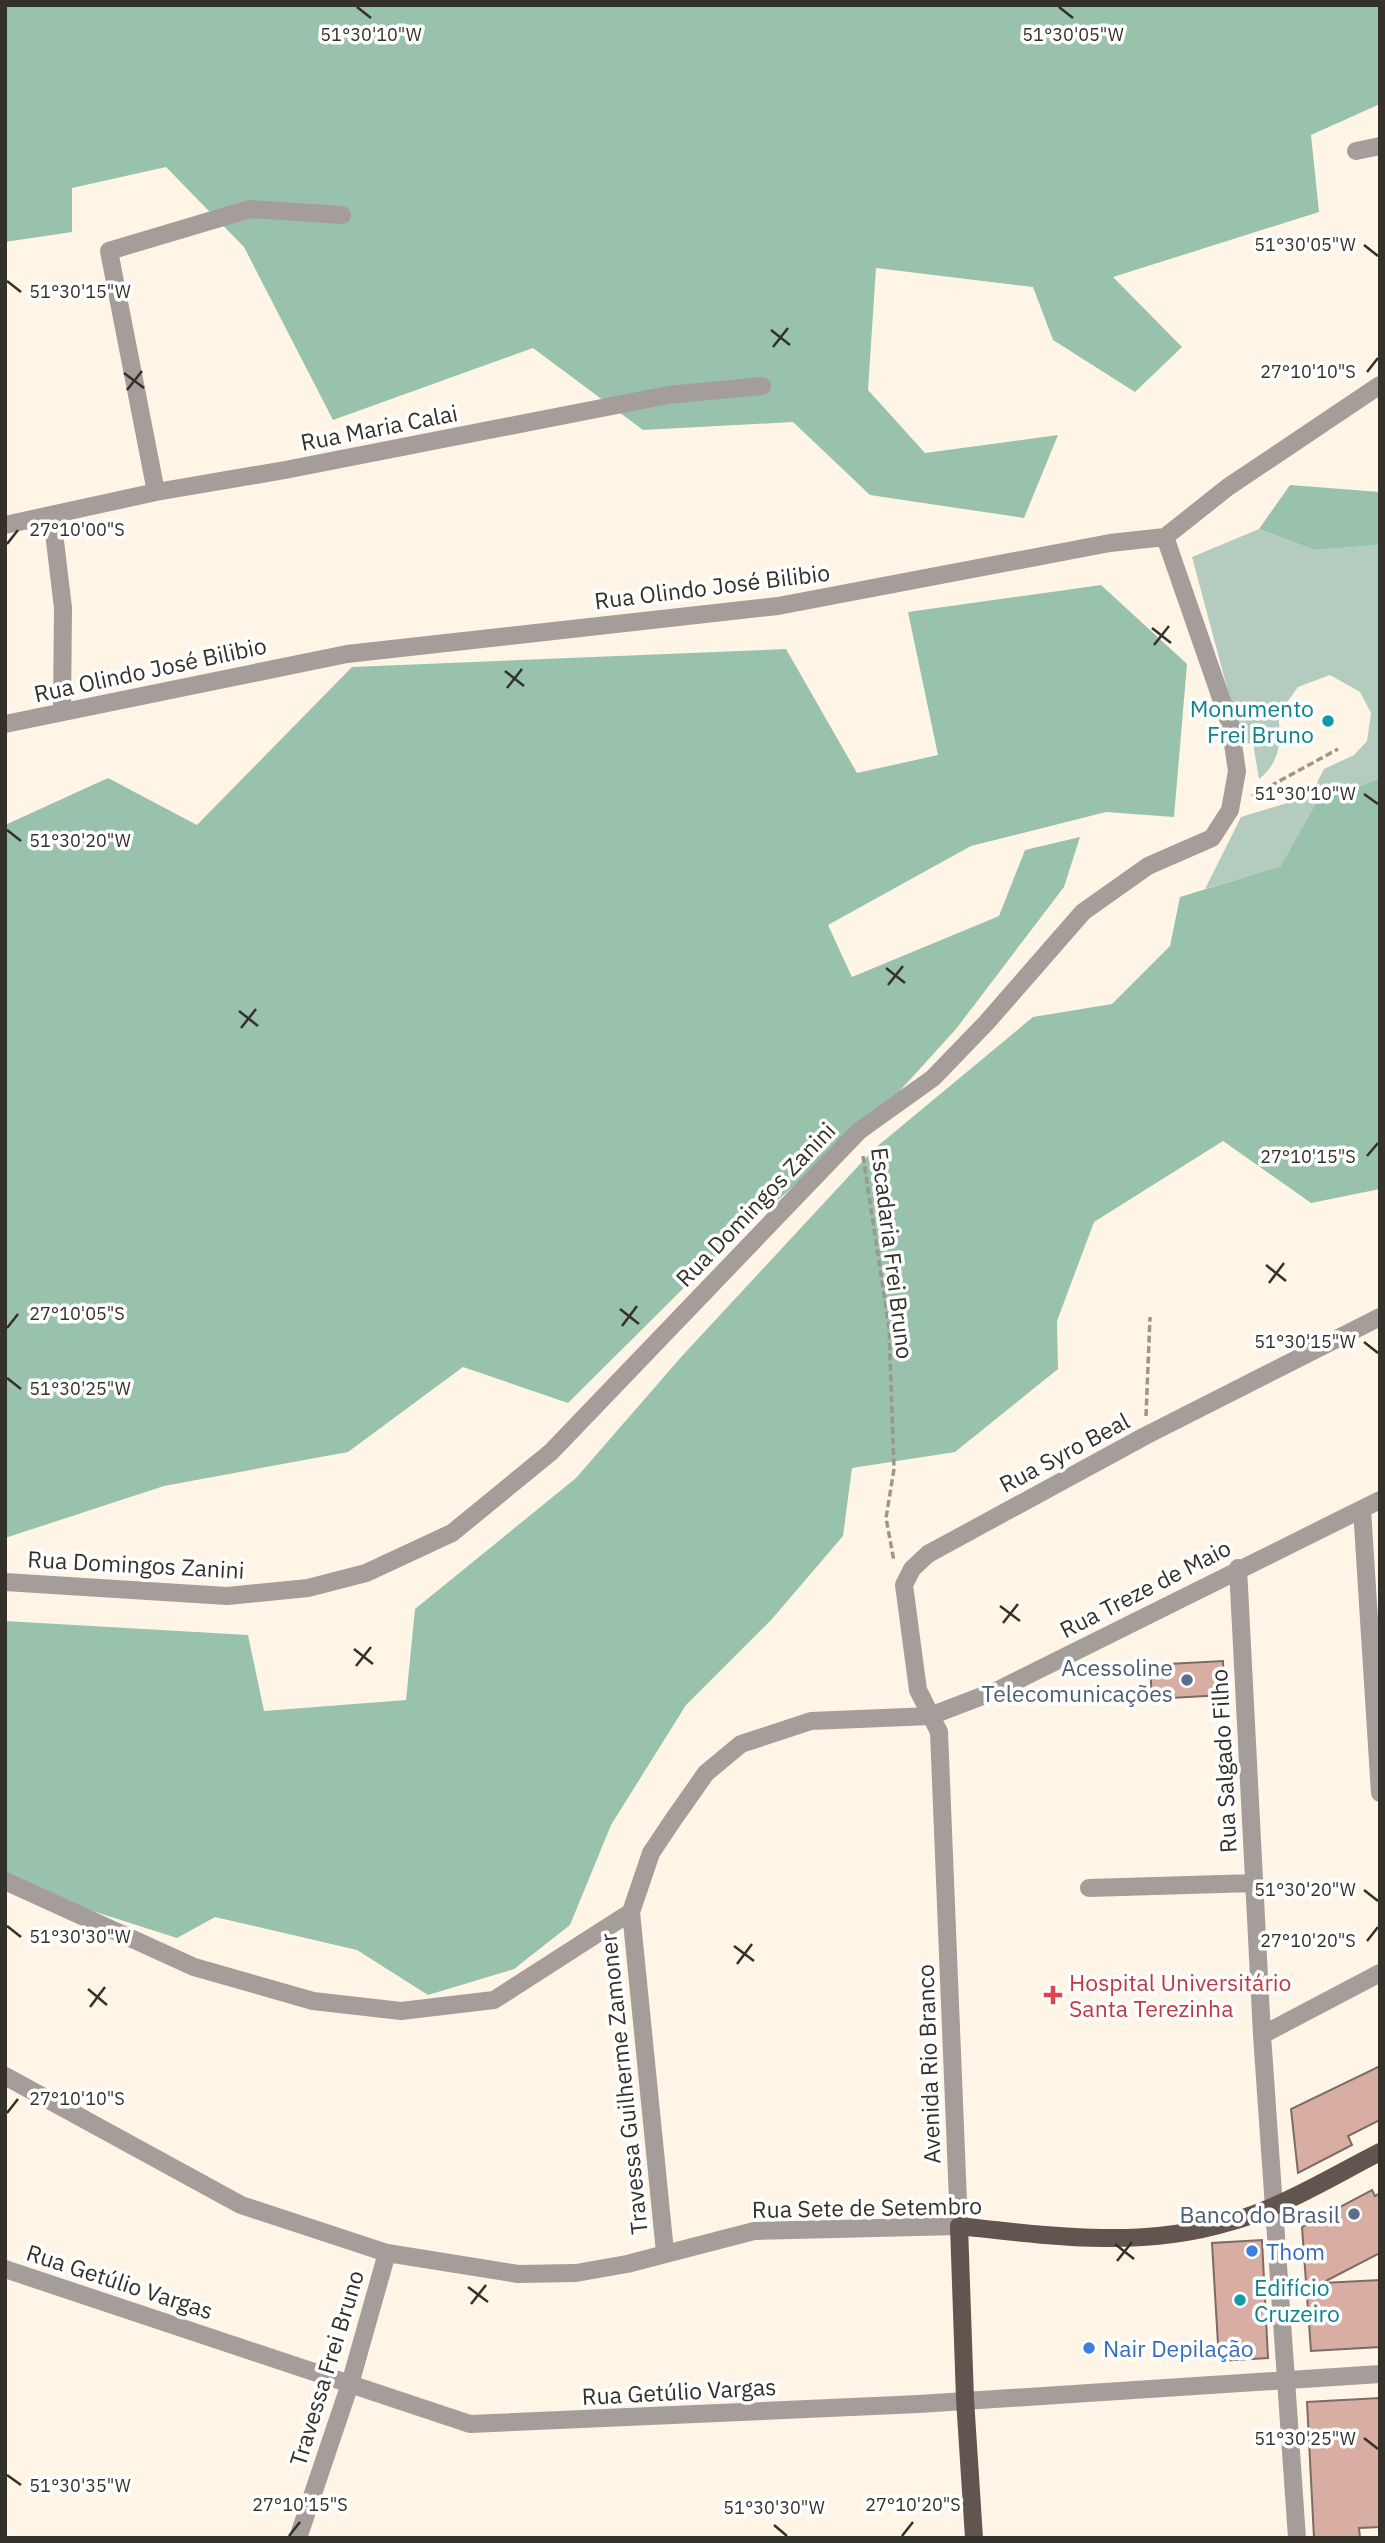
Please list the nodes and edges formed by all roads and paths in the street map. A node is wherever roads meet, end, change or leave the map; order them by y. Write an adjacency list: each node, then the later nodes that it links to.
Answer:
1 (1380, 146): 2 (street)
2 (1356, 151)
3 (342, 215): 6 (street)
4 (762, 386): 6 (street, Rua Maria Calai)
5 (1380, 386): 9 (street)
6 (156, 492): 7 (street, Rua Maria Calai)
7 (52, 516): 8 (street, Rua Maria Calai); 10 (street)
8 (5, 525)
9 (1165, 537): 10 (street, Rua Olindo José Bilibio); 13 (street, Rua Domingos Zanini)
10 (62, 711): 11 (street, Rua Olindo José Bilibio)
11 (5, 724)
12 (1338, 749): 13 (path)
13 (1230, 810): 14 (street, Rua Domingos Zanini)
14 (859, 1131): 21 (street, Rua Domingos Zanini); 22 (path, Escadaria Frei Bruno)
15 (1150, 1317): 17 (path)
16 (1380, 1317): 17 (street, Rua Syro Beal)
17 (1145, 1436): 22 (street, Rua Syro Beal)
18 (1380, 1500): 19 (street, Rua Treze de Maio)
19 (1362, 1509): 20 (street, Rua Treze de Maio); 24 (street)
20 (1238, 1568): 23 (street, Rua Treze de Maio); 26 (street, Rua Salgado Filho)
21 (5, 1582)
22 (904, 1585): 23 (street)
23 (930, 1716): 28 (street, Rua Treze de Maio); 34 (street, Avenida Rio Branco)
24 (1380, 1793)
25 (5, 1881): 28 (street)
26 (1254, 1883): 27 (street); 30 (street, Rua Salgado Filho)
27 (1089, 1888)
28 (631, 1912): 35 (street, Travessa Guilherme Zamoner)
29 (1380, 1973): 30 (street)
30 (1262, 2035): 33 (street, Rua Salgado Filho)
31 (5, 2076): 36 (street, Rua Sete de Setembro)
32 (1380, 2151): 33 (main road, Rua Sete de Setembro)
33 (1275, 2206): 34 (main road, Rua Sete de Setembro); 39 (street, Rua Salgado Filho)
34 (959, 2226): 35 (street, Rua Sete de Setembro); 41 (main road, Avenida Rio Branco)
35 (665, 2252): 36 (street, Rua Sete de Setembro)
36 (387, 2253): 40 (street, Travessa Frei Bruno)
37 (5, 2269): 40 (street, Rua Getúlio Vargas)
38 (1380, 2374): 39 (street, Rua Getúlio Vargas)
39 (1287, 2380): 41 (street, Rua Getúlio Vargas); 44 (street, Rua Salgado Filho)
40 (350, 2384): 41 (street, Rua Getúlio Vargas); 42 (street, Travessa Frei Bruno)
41 (965, 2399): 43 (main road, Avenida Rio Branco)
42 (298, 2538)
43 (974, 2538)
44 (1297, 2538)

